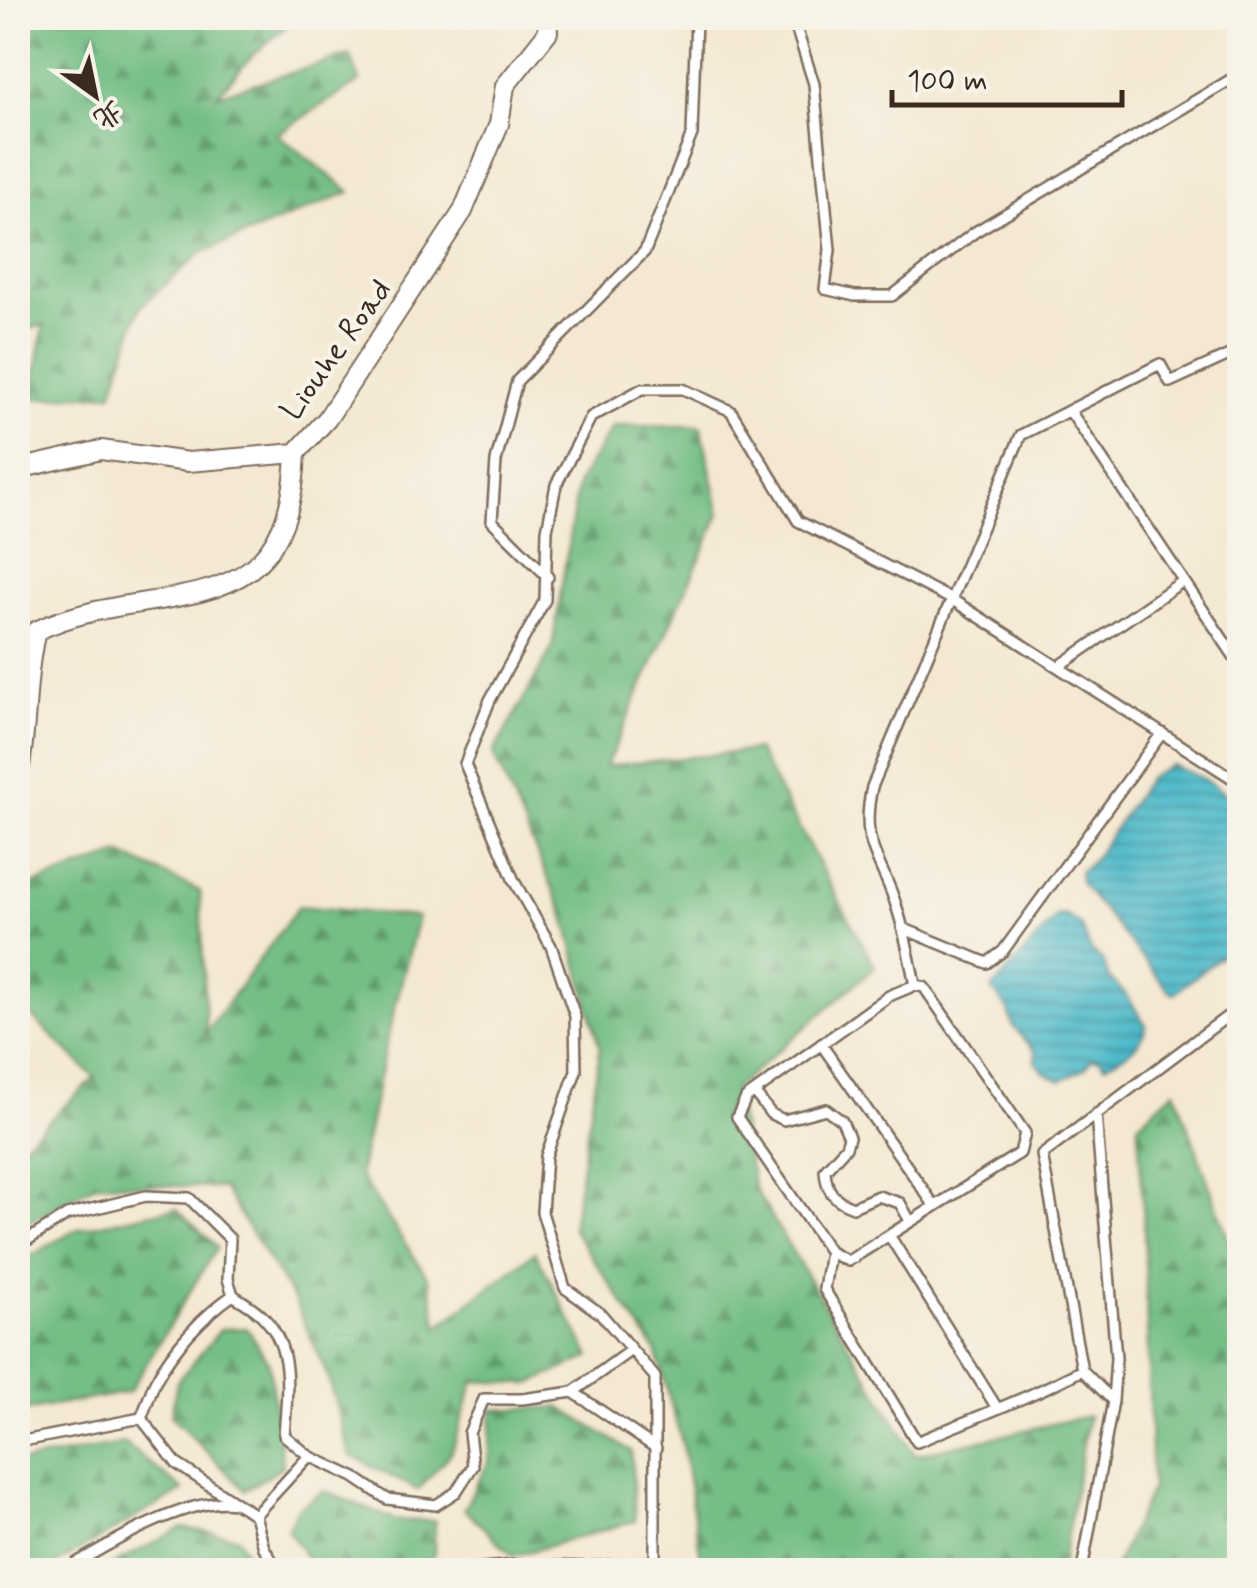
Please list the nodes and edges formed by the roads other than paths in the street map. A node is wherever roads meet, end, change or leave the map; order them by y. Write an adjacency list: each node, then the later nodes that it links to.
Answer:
1 (696, 18): 9 (lane)
2 (793, 18): 4 (lane)
3 (547, 25): 7 (street, Liouhe Road)
4 (1240, 74)
5 (1240, 350): 6 (lane)
6 (1070, 410): 10 (lane); 11 (lane)
7 (296, 453): 8 (street, Liouhe Road); 15 (street)
8 (18, 469)
9 (548, 577): 11 (lane); 31 (lane)
10 (1184, 581): 12 (lane); 13 (lane)
11 (951, 599): 13 (lane); 17 (lane)
12 (1240, 665)
13 (1058, 667): 14 (lane)
14 (1162, 733): 16 (lane); 17 (lane)
15 (18, 778)
16 (1240, 783)
17 (902, 928): 18 (lane)
18 (916, 985): 20 (lane); 23 (lane)
19 (1240, 1006): 22 (lane)
20 (821, 1044): 21 (lane); 25 (lane)
21 (754, 1092): 26 (lane); 29 (lane)
22 (1096, 1114): 24 (lane); 34 (lane)
23 (1020, 1153): 24 (lane); 25 (lane)
24 (1042, 1155): 32 (lane)
25 (934, 1205): 26 (lane)
26 (910, 1220): 27 (lane)
27 (888, 1235): 29 (lane); 35 (lane)
28 (18, 1246): 30 (lane)
29 (830, 1252): 35 (lane)
30 (232, 1295): 36 (lane); 39 (lane)
31 (631, 1350): 33 (lane); 38 (lane)
32 (1082, 1370): 34 (lane); 35 (lane)
33 (573, 1392): 38 (lane); 39 (lane)
34 (1114, 1401): 46 (lane)
35 (997, 1408)
36 (141, 1418): 37 (lane); 40 (lane)
37 (18, 1442)
38 (656, 1448): 42 (lane)
39 (309, 1456): 41 (lane)
40 (236, 1503): 41 (lane); 43 (lane)
41 (256, 1515): 44 (lane)
42 (658, 1566): 45 (lane)
43 (65, 1570)
44 (278, 1570)
45 (462, 1570)
46 (1082, 1570)

